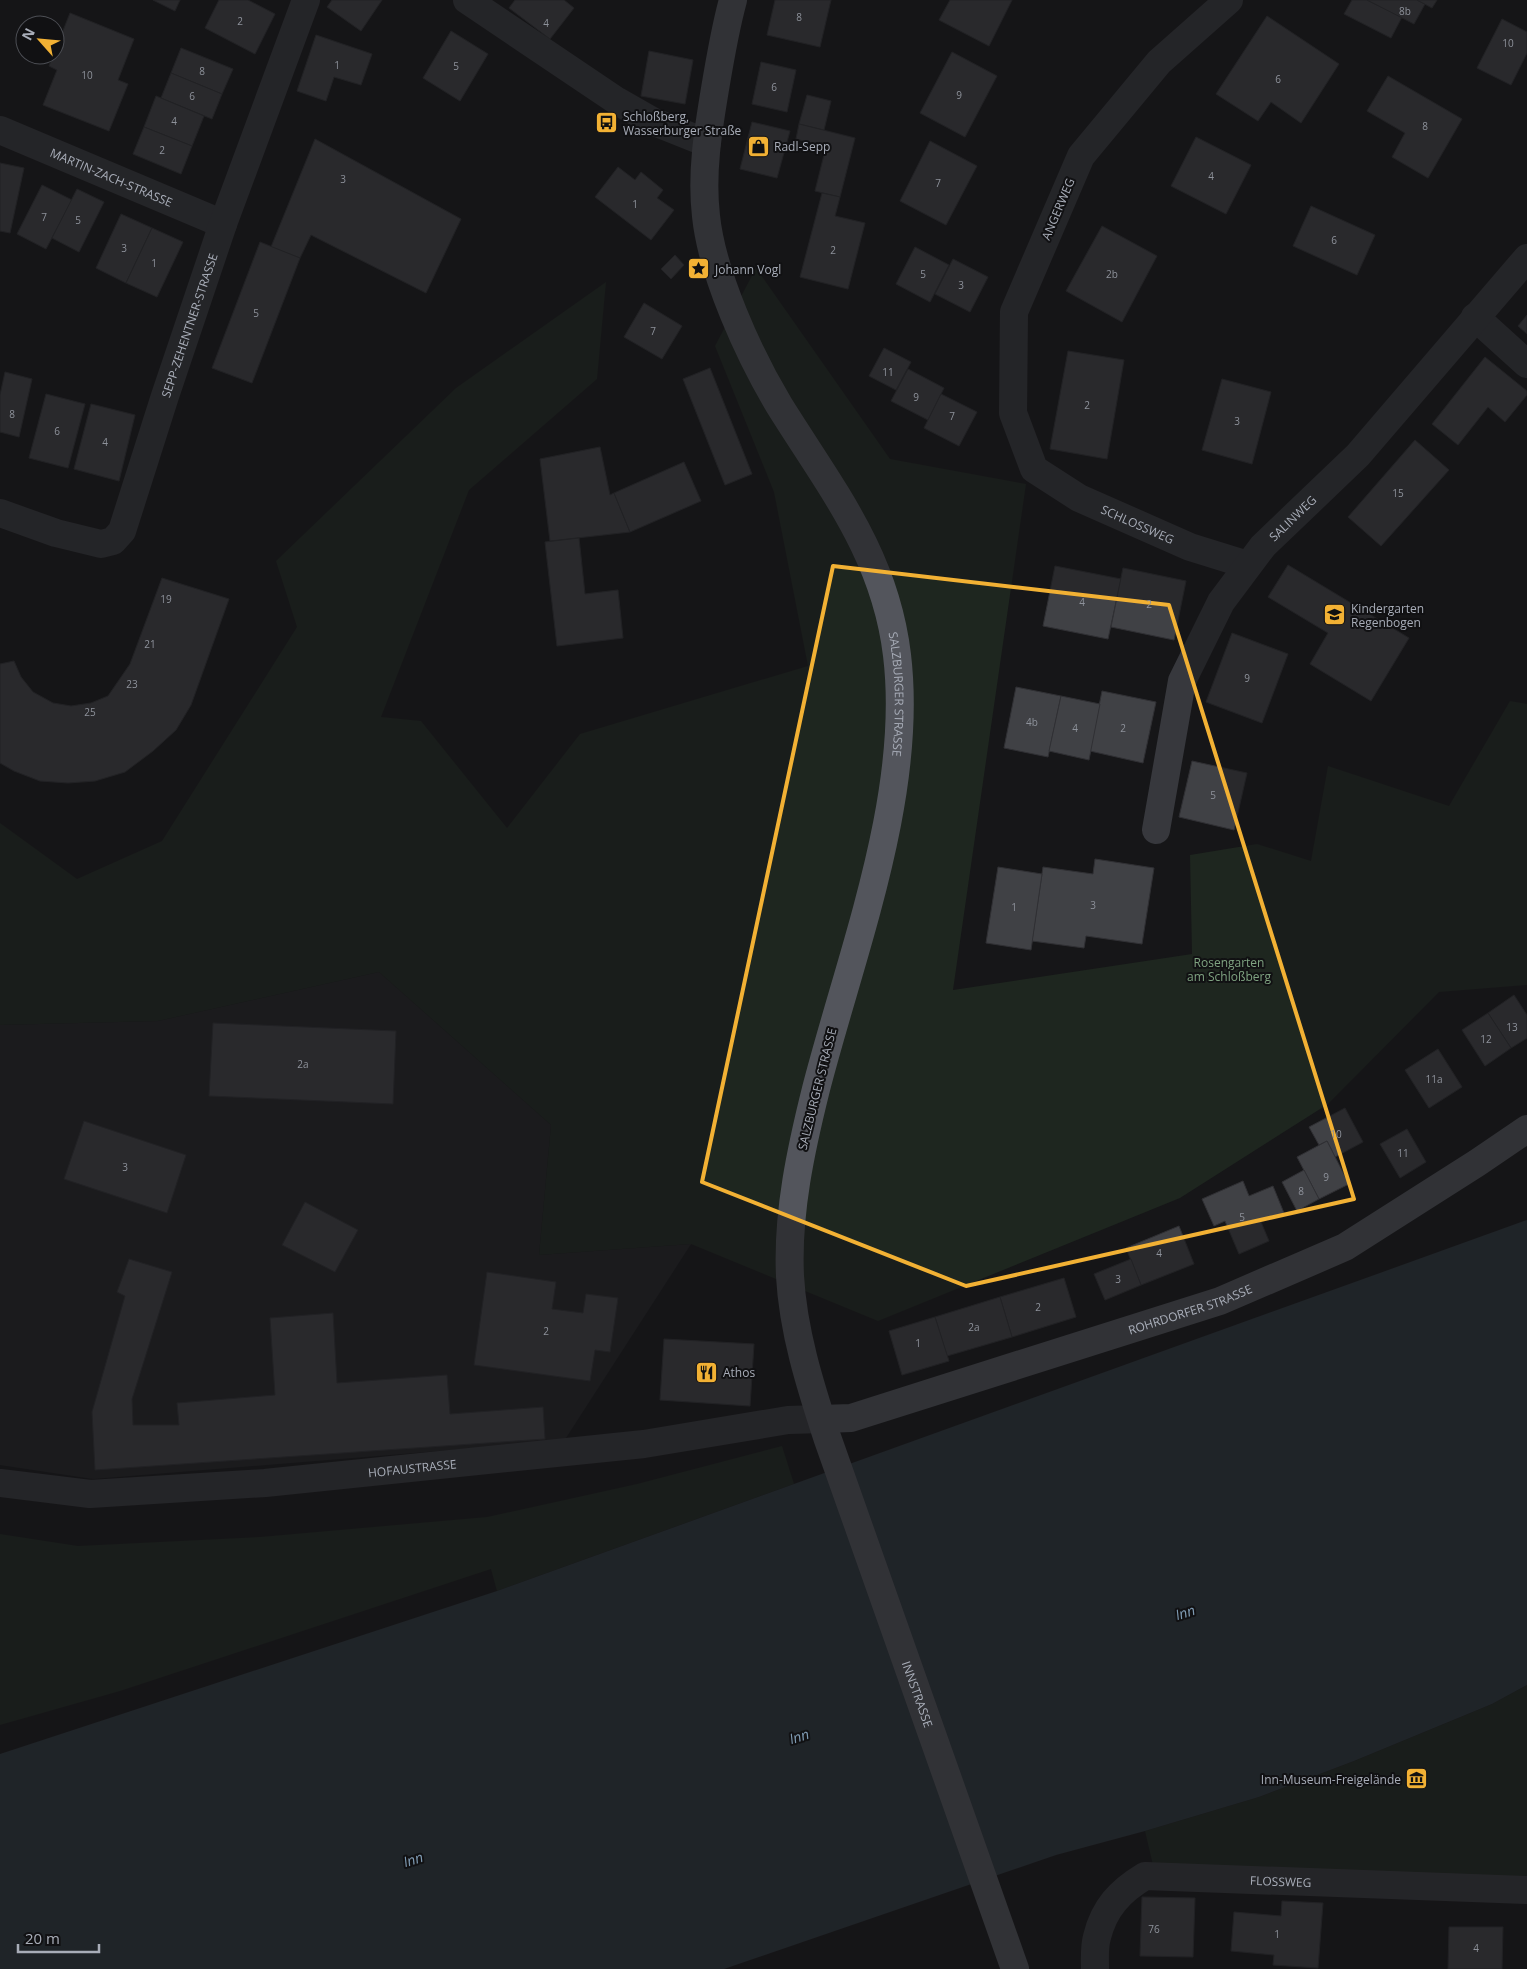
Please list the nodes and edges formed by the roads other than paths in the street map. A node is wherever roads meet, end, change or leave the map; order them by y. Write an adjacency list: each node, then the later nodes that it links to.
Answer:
1 (306, 0): 7 (street, SEPP-ZEHENTNER-STRASSE)
2 (467, 0): 6 (street)
3 (733, 0): 6 (main road, SALZBURGER STRASSE)
4 (1229, 0): 11 (street, ANGERWEG)
5 (0, 130): 7 (street, MARTIN-ZACH-STRASSE)
6 (706, 143): 16 (main road, SALZBURGER STRASSE)
7 (224, 224): 12 (street, SEPP-ZEHENTNER-STRASSE)
8 (1527, 258): 9 (street, SALINWEG)
9 (1475, 317): 10 (street); 13 (street, SALINWEG)
10 (1527, 364)
11 (1034, 469): 13 (street, SCHLOSSWEG)
12 (0, 514)
13 (1248, 565): 14 (street, SALINWEG)
14 (1156, 830)
15 (1527, 1129): 16 (main road, ROHRDORFER STRASSE)
16 (822, 1419): 17 (street, HOFAUSTRASSE); 19 (main road, INNSTRASSE)
17 (0, 1483)
18 (1527, 1890): 20 (street, FLOSSWEG)
19 (1015, 1969)
20 (1095, 1969)

